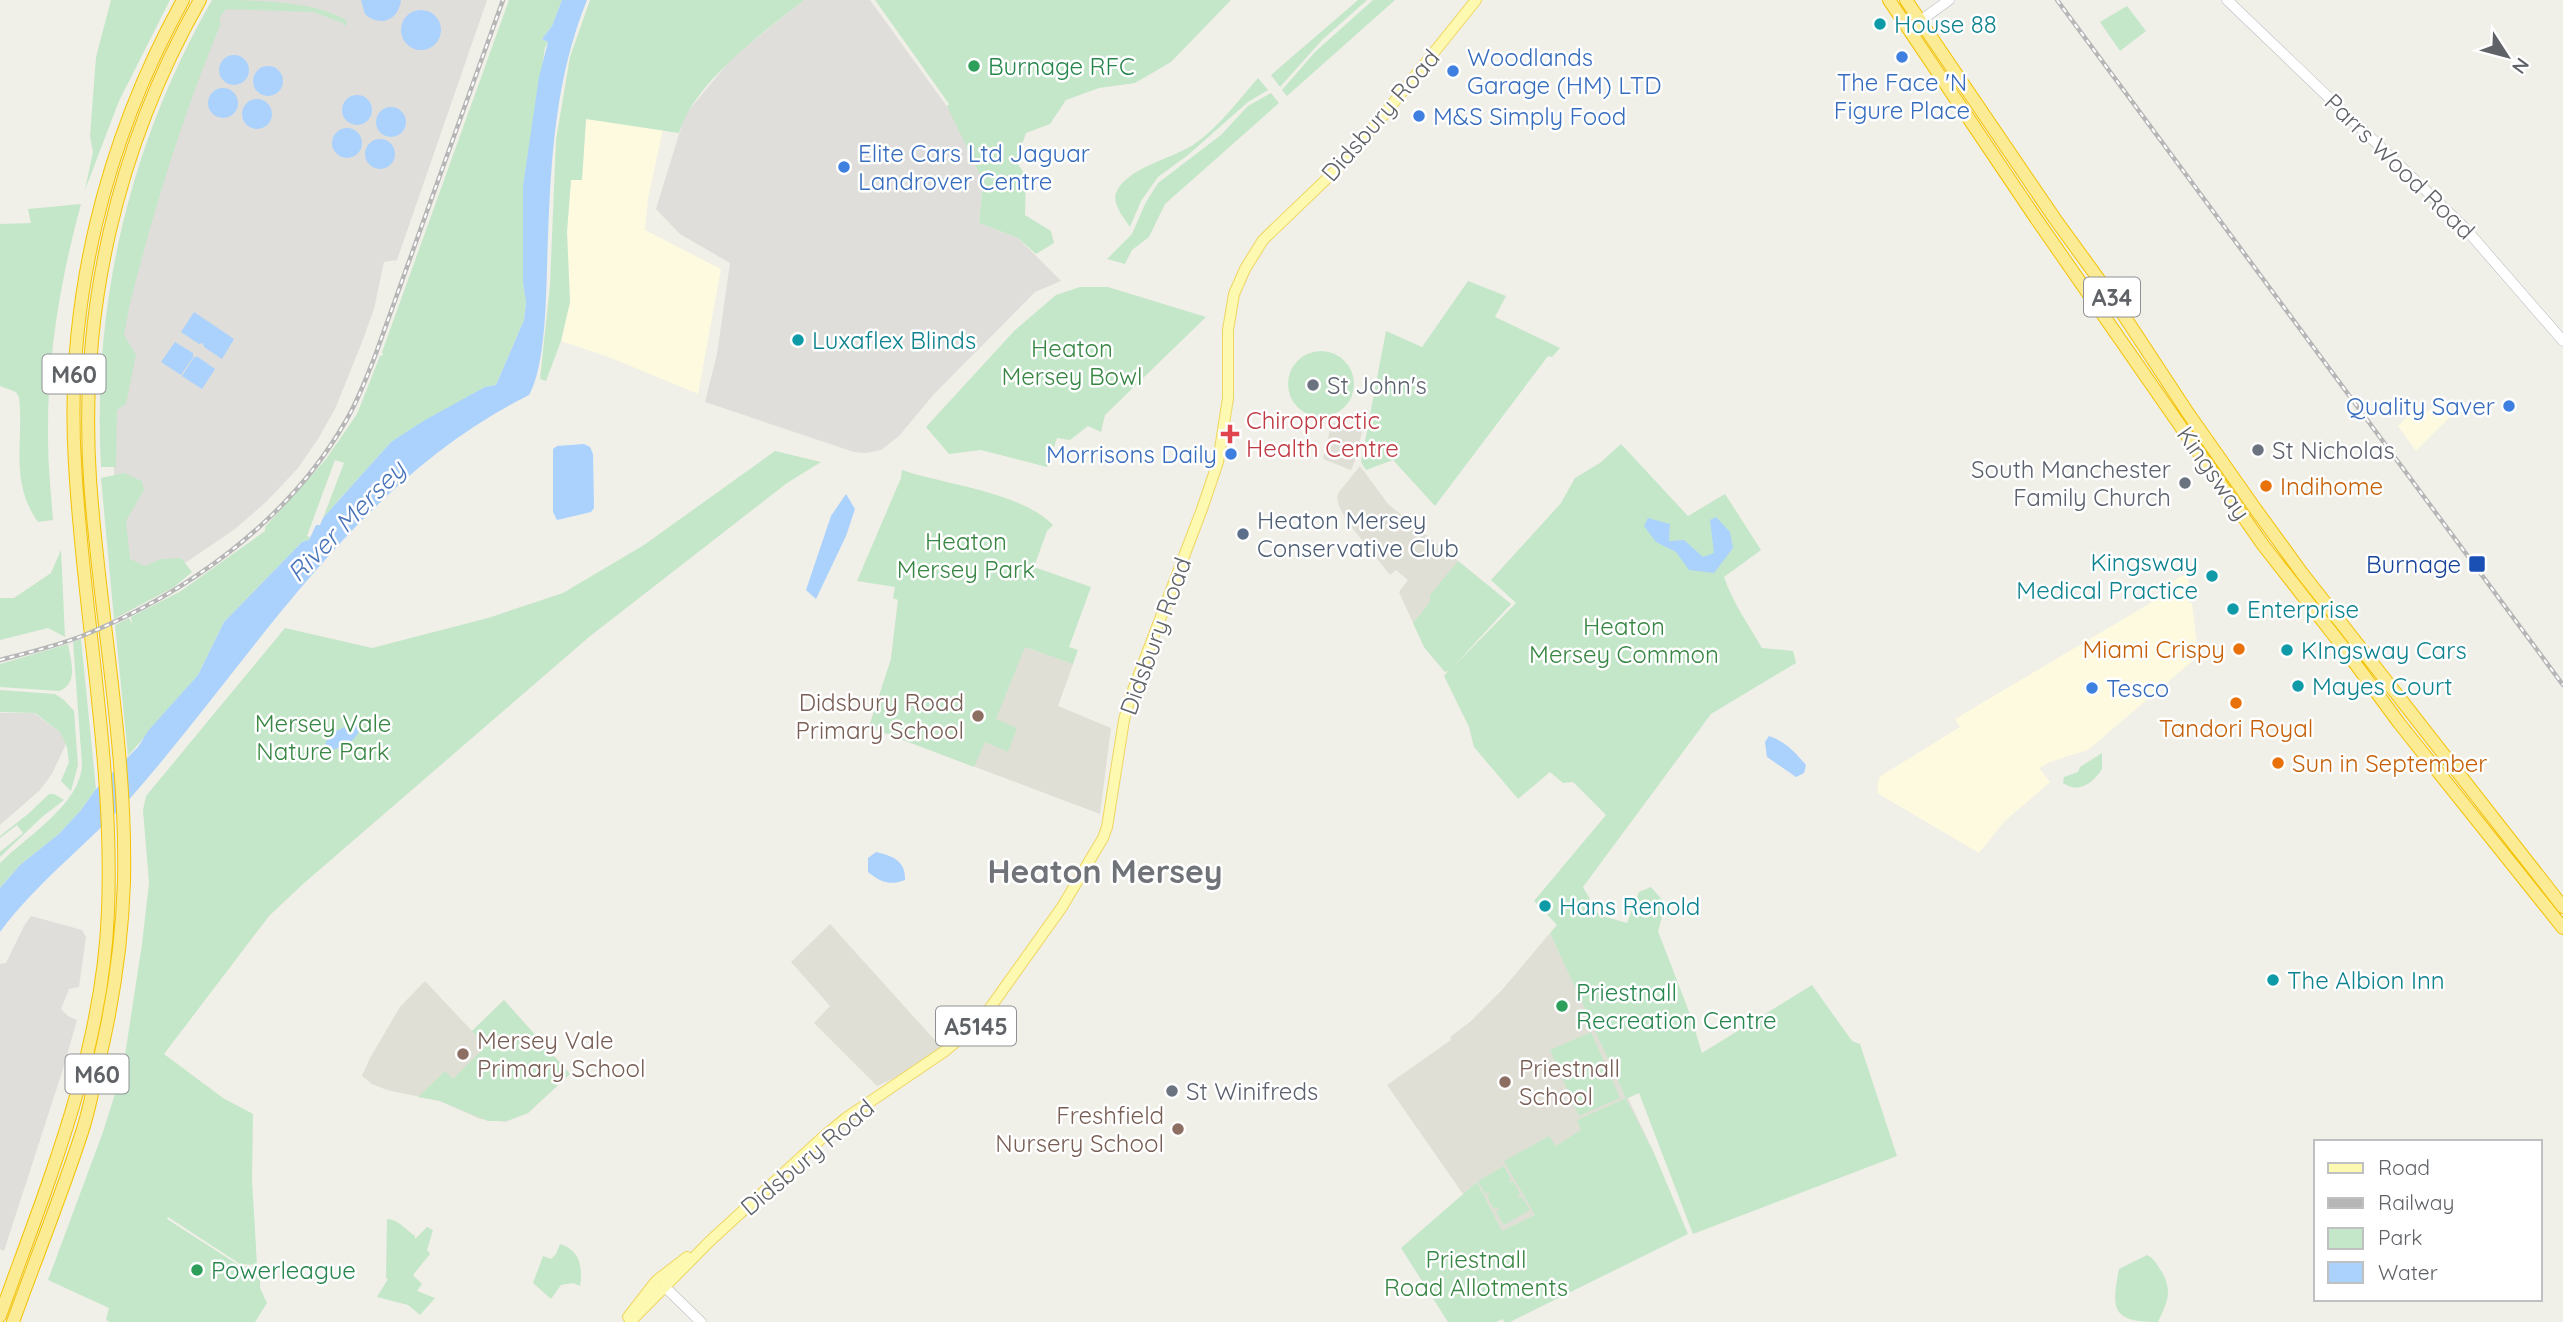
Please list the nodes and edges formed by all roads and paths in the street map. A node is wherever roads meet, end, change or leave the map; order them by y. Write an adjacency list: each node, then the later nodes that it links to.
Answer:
1 (183, 0): 20 (highway, M60)
2 (200, 0): 21 (highway, M60)
3 (1476, 0): 17 (main road, Didsbury Road / A5145)
4 (1889, 0): 9 (highway, Kingsway / A34)
5 (1906, 0): 8 (highway, Kingsway / A34)
6 (1949, 0): 8 (street)
7 (2227, 0): 10 (street, Parrs Wood Road)
8 (1920, 21): 9 (street); 11 (highway, Kingsway / A34)
9 (1909, 29): 12 (highway, Kingsway / A34)
10 (2563, 341)
11 (2237, 484): 12 (highway); 13 (highway, Kingsway / A34)
12 (2246, 513): 14 (highway)
13 (2302, 573): 14 (highway); 15 (highway, Kingsway / A34)
14 (2343, 646): 16 (highway)
15 (2563, 907)
16 (2563, 928)
17 (660, 1284): 18 (main road, Didsbury Road / A5145); 19 (street); 22 (main road, Didsbury Road / A5145)
18 (654, 1300): 19 (street); 23 (main road, Didsbury Road / A5145)
19 (682, 1304): 24 (street)
20 (0, 1316)
21 (13, 1322)
22 (624, 1322)
23 (630, 1322)
24 (701, 1322)

